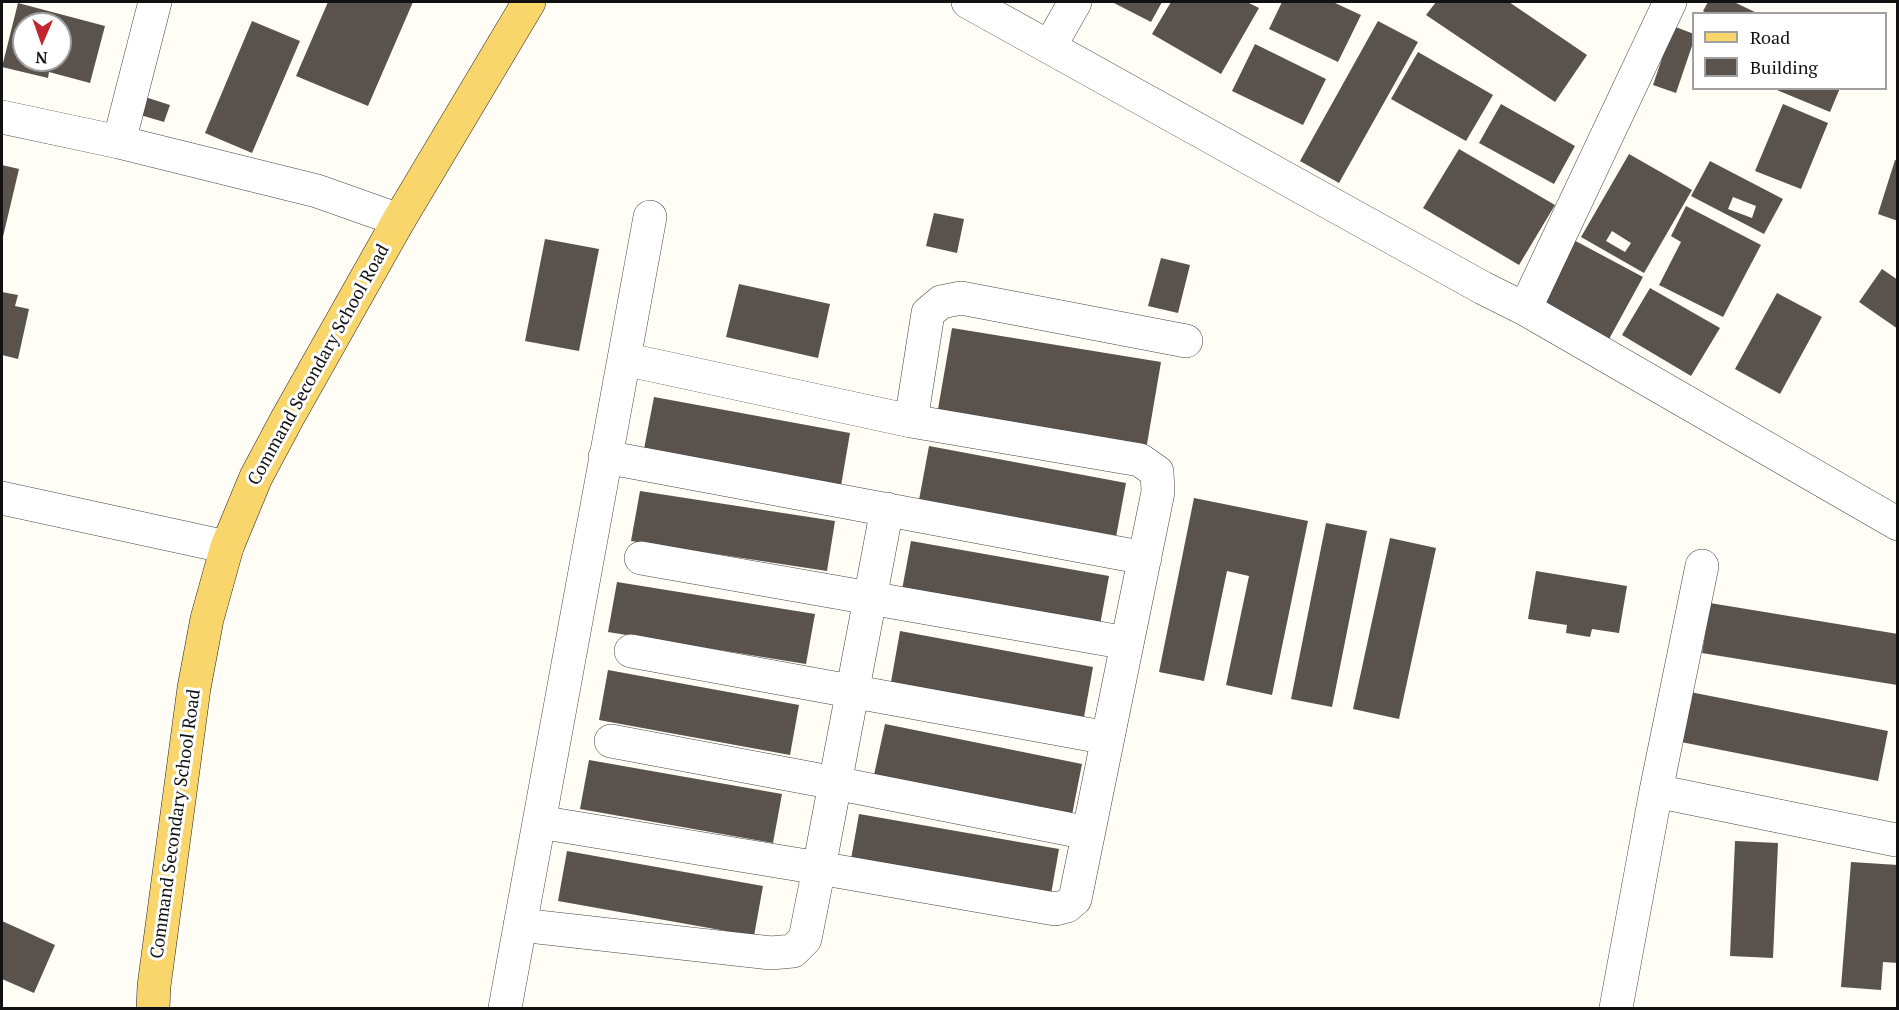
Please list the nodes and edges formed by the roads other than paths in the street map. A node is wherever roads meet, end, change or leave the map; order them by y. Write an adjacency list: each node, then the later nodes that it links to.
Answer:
1 (155, 2): 8 (street)
2 (529, 2): 10 (main road, Command Secondary School Road)
3 (968, 2): 6 (street)
4 (1075, 2): 6 (street)
5 (1670, 2): 11 (street)
6 (1050, 46): 11 (street)
7 (2, 117): 8 (street)
8 (119, 142): 10 (street)
9 (650, 217): 13 (street)
10 (399, 220): 19 (main road, Command Secondary School Road)
11 (1525, 309): 18 (street)
12 (1186, 341): 14 (street)
13 (624, 359): 14 (street); 15 (street)
14 (911, 421): 21 (street)
15 (606, 458): 17 (street); 31 (street)
16 (2, 498): 19 (street)
17 (887, 509): 21 (street); 23 (street)
18 (1898, 524)
19 (227, 547): 36 (main road, Command Secondary School Road)
20 (641, 558): 23 (street)
21 (1144, 558): 24 (street)
22 (1702, 566): 30 (street)
23 (870, 599): 24 (street); 26 (street)
24 (1127, 643): 27 (street)
25 (631, 651): 26 (street)
26 (852, 691): 27 (street); 29 (street)
27 (1108, 738): 32 (street)
28 (611, 741): 29 (street)
29 (835, 783): 32 (street); 34 (street)
30 (1656, 791): 33 (street); 38 (street)
31 (538, 822): 34 (street); 35 (street)
32 (1088, 833): 34 (street)
33 (1896, 840)
34 (819, 868): 35 (street)
35 (520, 925): 37 (street)
36 (153, 1008)
37 (505, 1008)
38 (1616, 1008)

